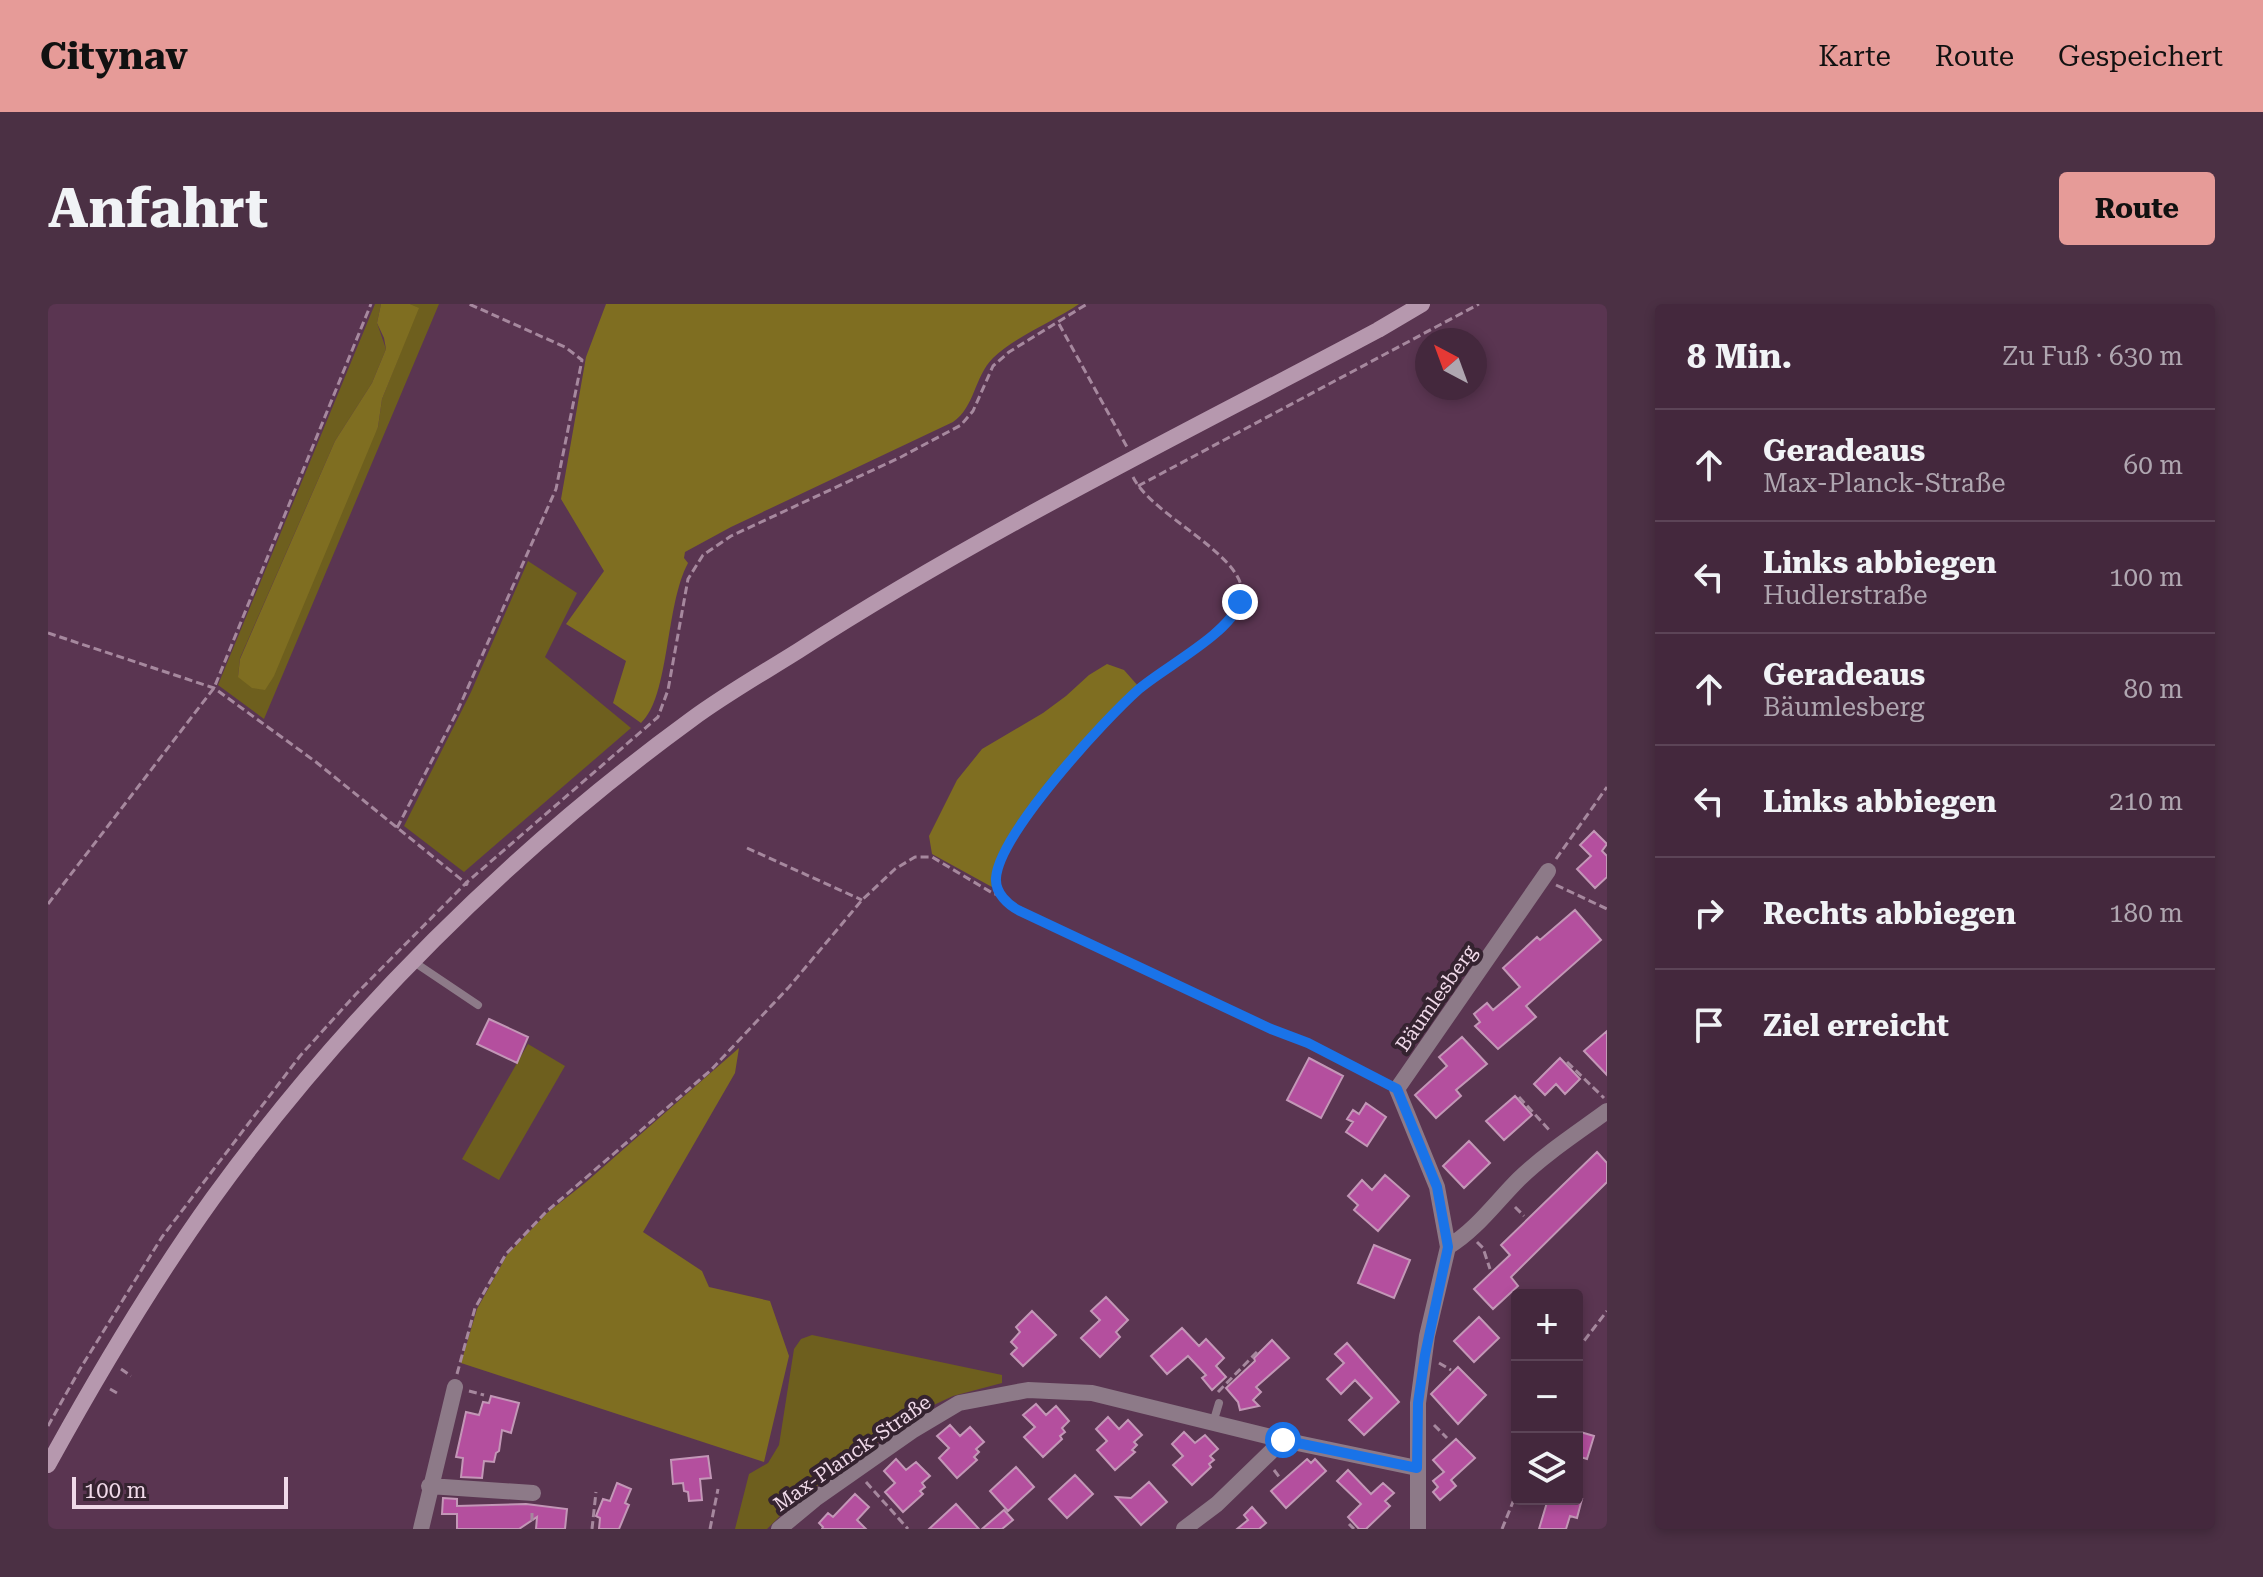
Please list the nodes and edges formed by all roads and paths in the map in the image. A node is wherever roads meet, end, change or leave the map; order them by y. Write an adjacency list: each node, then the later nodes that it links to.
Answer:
1 (371, 304): 9 (path)
2 (469, 304): 11 (path)
3 (1422, 304): 6 (street)
4 (1479, 304): 7 (path)
5 (1059, 323): 6 (path)
6 (1134, 459): 7 (path); 15 (street)
7 (1138, 486): 14 (path)
8 (48, 633): 9 (path)
9 (214, 688): 11 (path); 17 (path)
10 (1607, 787): 13 (path)
11 (397, 828): 15 (path)
12 (747, 848): 16 (path)
13 (1545, 875): 18 (path); 22 (street, Bäumlesberg)
14 (1000, 894): 16 (path); 22 (path)
15 (479, 897): 19 (street)
16 (862, 900): 33 (path)
17 (48, 904)
18 (1607, 909)
19 (413, 961): 20 (lane); 37 (street)
20 (478, 1005)
21 (1567, 1062): 24 (path)
22 (1397, 1089): 28 (street)
23 (1519, 1097): 26 (path)
24 (1607, 1101)
25 (1607, 1111): 26 (street)
26 (1561, 1143): 27 (street)
27 (1469, 1233): 28 (street); 29 (path)
28 (1448, 1247): 38 (street)
29 (1490, 1269)
30 (1607, 1311): 31 (path)
31 (1583, 1342)
32 (1257, 1352): 34 (path)
33 (455, 1387): 40 (street)
34 (1219, 1403): 35 (lane)
35 (1213, 1423): 36 (street, Max-Planck-Straße); 39 (street, Max-Planck-Straße)
36 (1283, 1440): 38 (street, Max-Planck-Straße); 51 (street)
37 (48, 1465)
38 (1417, 1468): 53 (street)
39 (856, 1471): 49 (street, Max-Planck-Straße); 50 (path)
40 (429, 1486): 43 (street); 46 (street)
41 (718, 1489): 48 (path)
42 (596, 1492): 47 (path)
43 (533, 1493)
44 (1512, 1505): 54 (path)
45 (1349, 1524): 52 (path)
46 (421, 1529)
47 (592, 1529)
48 (710, 1529)
49 (779, 1529)
50 (908, 1529)
51 (1184, 1529)
52 (1354, 1529)
53 (1418, 1529)
54 (1502, 1529)

